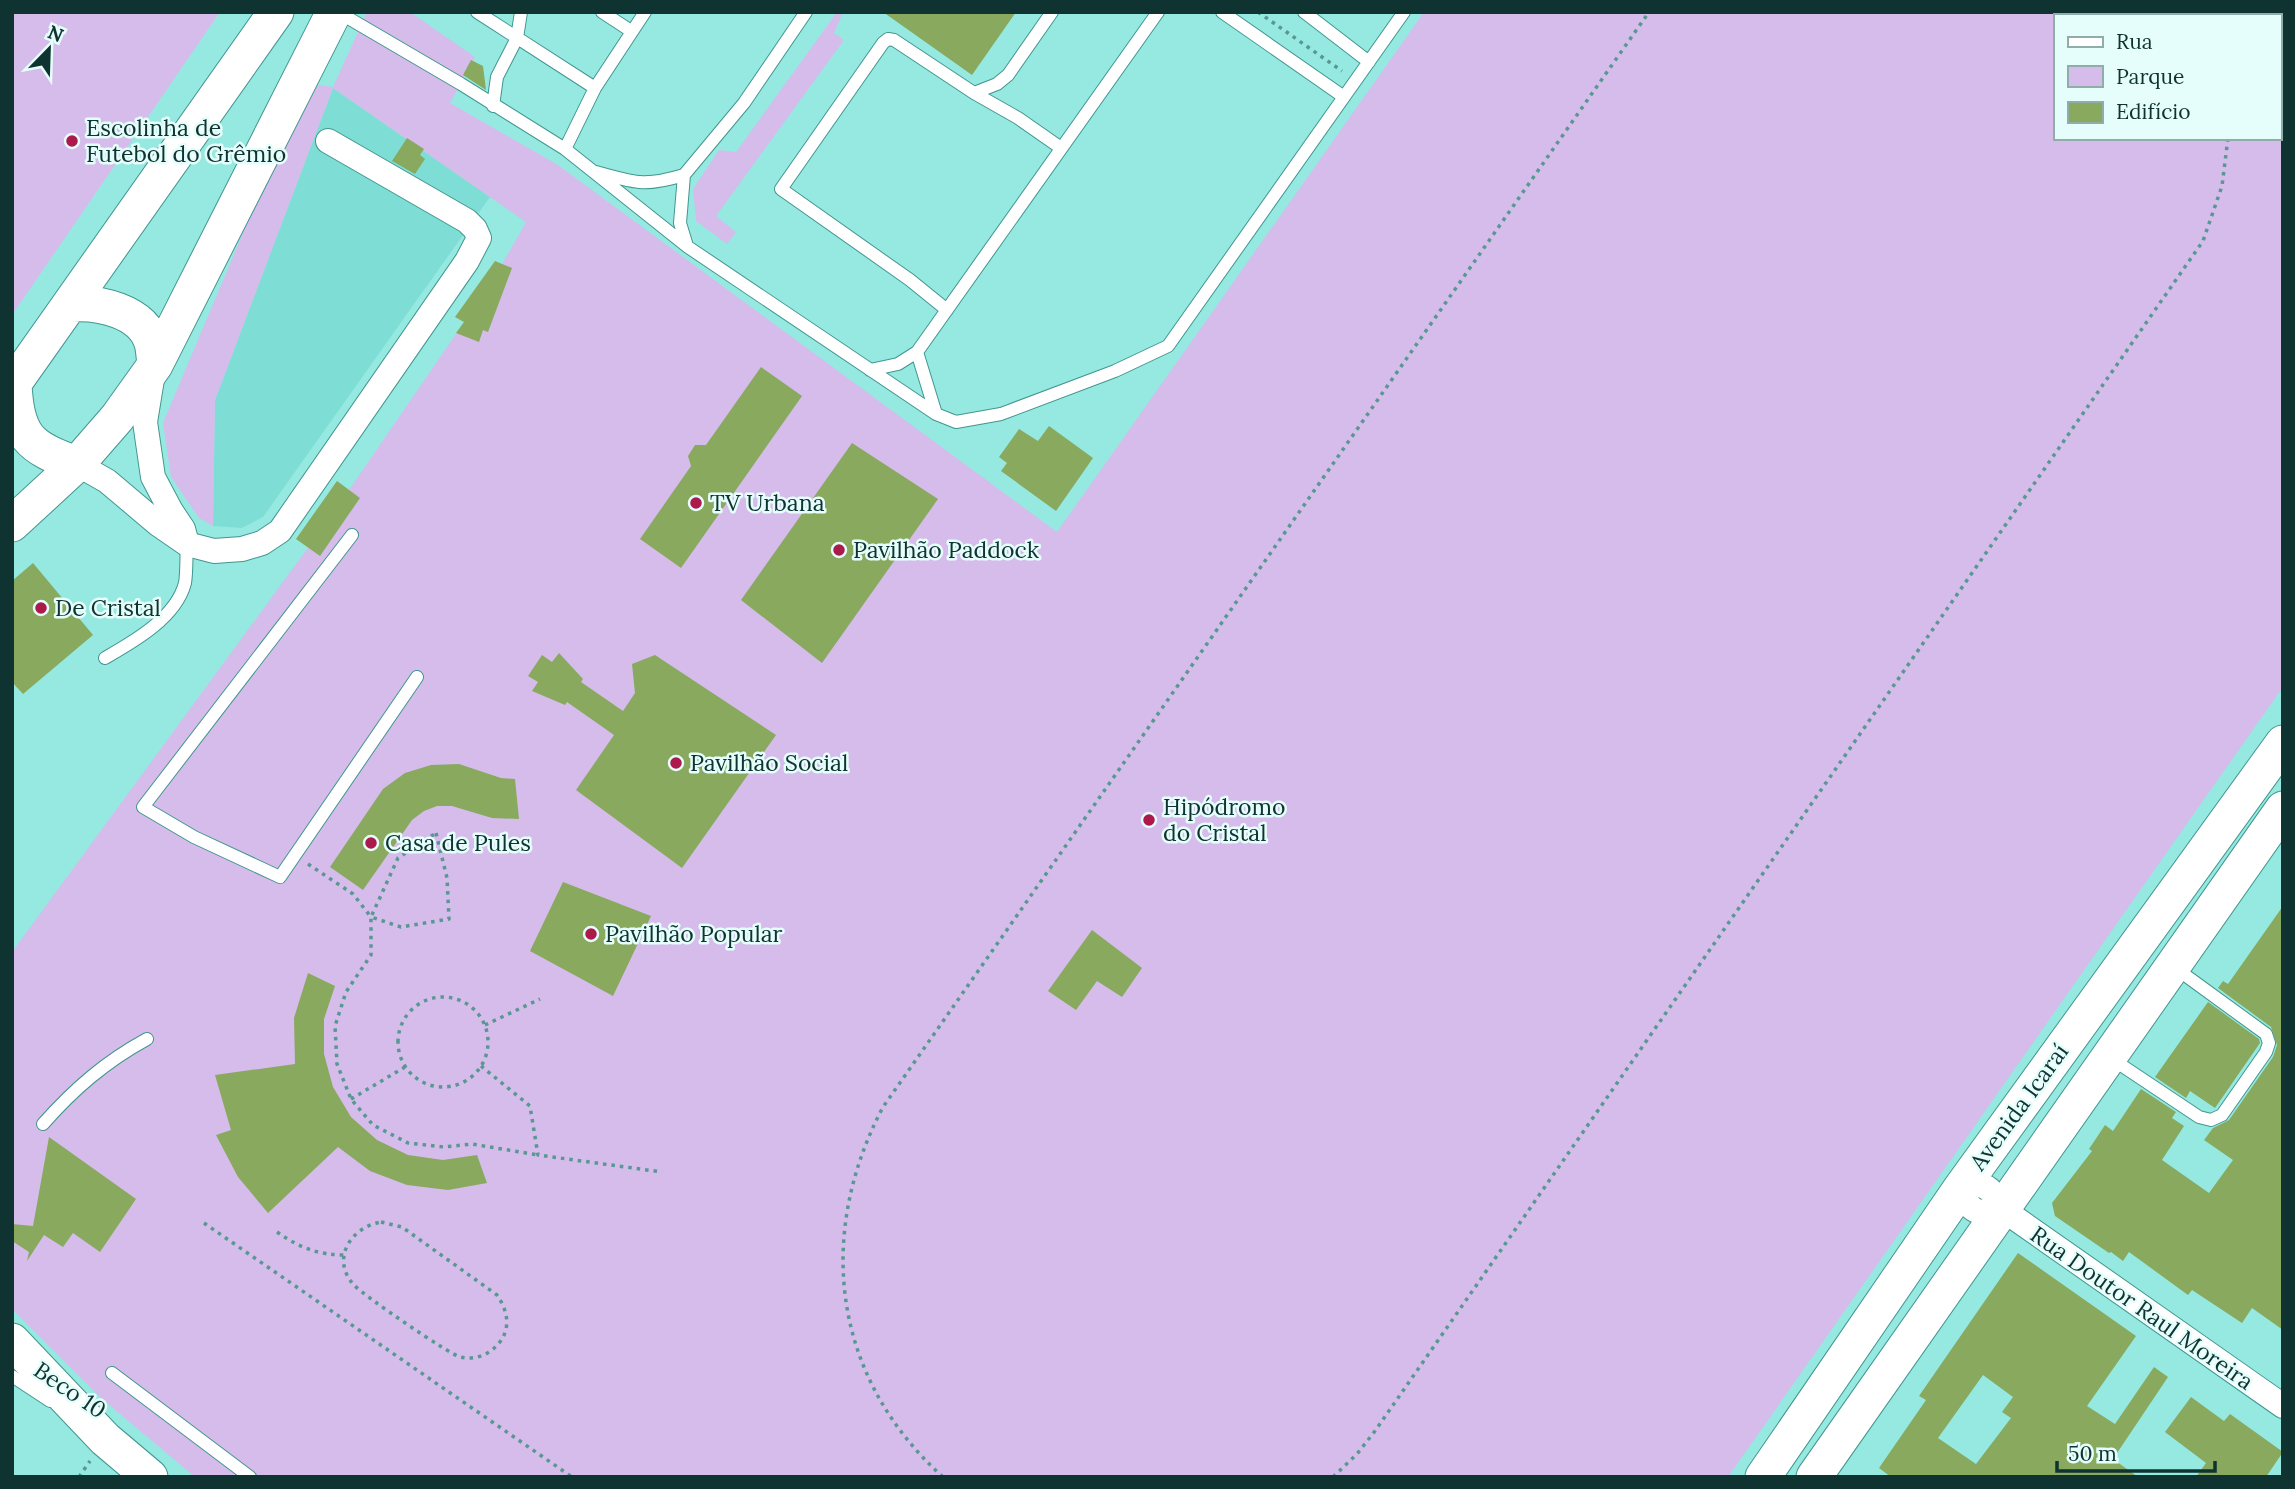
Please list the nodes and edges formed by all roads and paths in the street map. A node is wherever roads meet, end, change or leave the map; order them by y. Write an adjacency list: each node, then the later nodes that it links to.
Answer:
1 (276, 12): 30 (main road)
2 (336, 12): 22 (lane); 33 (main road)
3 (477, 12): 16 (lane)
4 (521, 12): 16 (lane)
5 (602, 12): 15 (lane)
6 (645, 12): 15 (lane)
7 (806, 12): 28 (lane)
8 (1052, 12): 20 (lane)
9 (1158, 12): 25 (lane)
10 (1222, 12): 21 (lane)
11 (1258, 12): 18 (path)
12 (1304, 12): 17 (lane)
13 (1404, 12): 17 (lane)
14 (1649, 12): 72 (path)
15 (631, 31): 19 (lane)
16 (517, 38): 19 (lane); 22 (lane)
17 (1369, 62): 18 (lane)
18 (1356, 80): 21 (lane)
19 (595, 88): 26 (lane)
20 (974, 93): 25 (lane); 31 (lane)
21 (1344, 97): 36 (lane)
22 (493, 106): 26 (lane)
23 (2228, 140): 73 (path)
24 (328, 141): 40 (street)
25 (1061, 148): 31 (lane)
26 (565, 149): 27 (lane)
27 (592, 171): 28 (lane); 29 (lane)
28 (684, 175): 29 (lane)
29 (688, 247): 34 (lane)
30 (71, 304): 33 (main road); 35 (main road)
31 (947, 310): 32 (lane)
32 (917, 352): 34 (lane); 36 (lane)
33 (155, 365): 37 (main road); 40 (street)
34 (870, 370): 36 (lane)
35 (13, 385): 37 (main road)
36 (936, 414)
37 (77, 464): 38 (main road); 40 (street)
38 (12, 524)
39 (352, 536): 46 (lane)
40 (187, 544): 41 (lane)
41 (105, 658)
42 (417, 677): 46 (lane)
43 (2283, 743): 44 (main road, Avenida Icaraí)
44 (2255, 781): 45 (main road); 59 (main road, Avenida Icaraí)
45 (2278, 816): 48 (main road, Avenida Icaraí)
46 (295, 855): 47 (path)
47 (371, 917): 47 (path); 55 (path)
48 (2172, 966): 52 (main road, Avenida Icaraí); 52 (lane)
49 (540, 999): 50 (path)
50 (485, 1025): 53 (path); 54 (path)
51 (147, 1039): 56 (lane)
52 (2109, 1057): 60 (main road, Avenida Icaraí)
53 (481, 1066): 54 (path); 57 (path)
54 (405, 1067): 55 (path)
55 (351, 1099): 57 (path)
56 (43, 1124)
57 (538, 1155): 58 (path)
58 (662, 1171)
59 (1961, 1188): 60 (street, Rua Doutor Raul Moreira); 74 (main road, Avenida Icaraí)
60 (2002, 1209): 67 (street, Rua Doutor Raul Moreira); 75 (main road, Avenida Icaraí)
61 (204, 1223): 71 (path)
62 (278, 1232): 63 (path)
63 (345, 1255): 63 (path)
64 (12, 1341): 68 (main road)
65 (112, 1373): 70 (lane)
66 (12, 1376): 68 (lane, Beco 10)
67 (2283, 1406)
68 (105, 1439): 69 (main road)
69 (150, 1477)
70 (250, 1477)
71 (572, 1477)
72 (943, 1477)
73 (1333, 1477)
74 (1763, 1477)
75 (1814, 1477)

